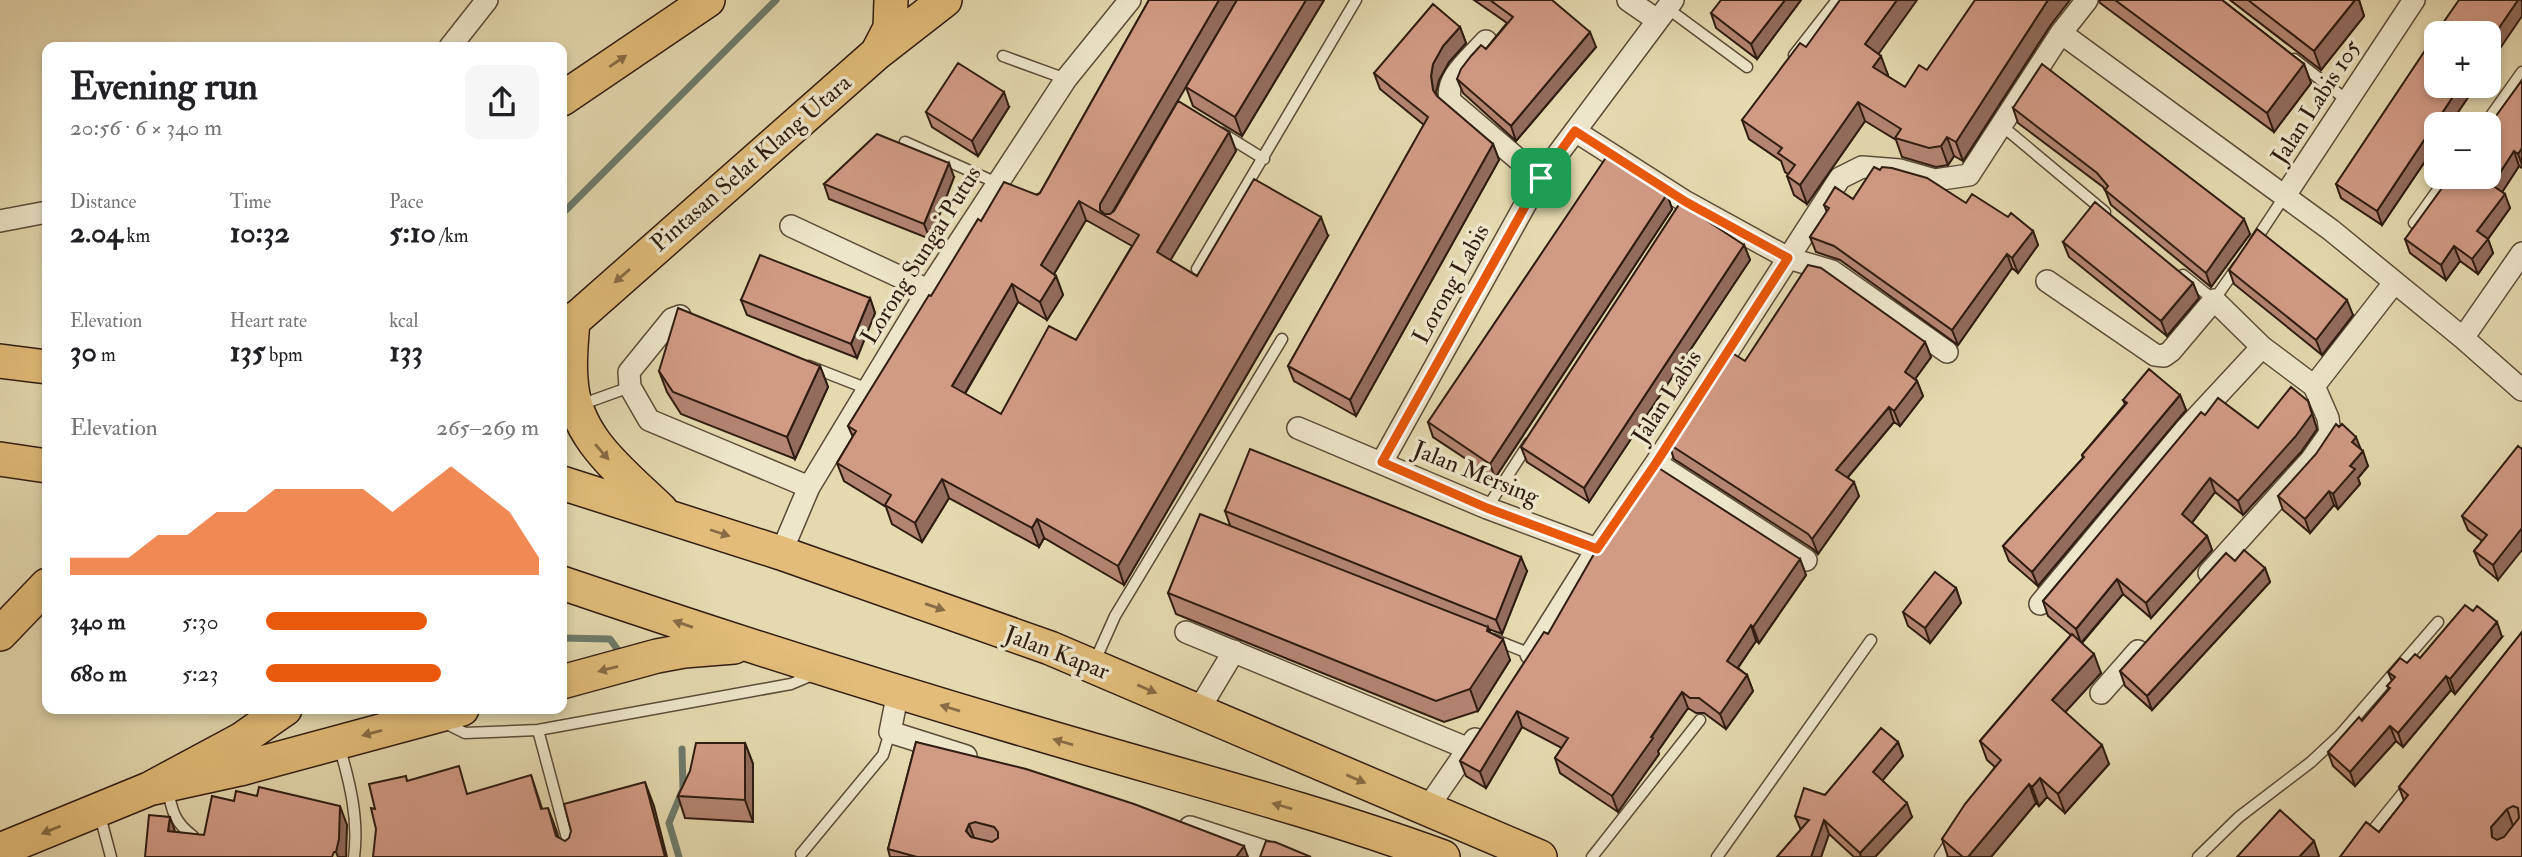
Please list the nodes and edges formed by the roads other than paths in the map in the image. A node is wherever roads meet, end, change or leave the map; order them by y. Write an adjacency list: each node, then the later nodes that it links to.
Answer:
1 (487, 0): 14 (street)
2 (708, 0): 22 (highway, one-way to 2)
3 (891, 0): 16 (highway)
4 (945, 0): 16 (highway, Pintasan Selat Klang Utara)
5 (1130, 0): 21 (street, Lorong Sungai Putus)
6 (1356, 0): 29 (lane)
7 (1628, 0): 11 (street)
8 (1838, 0): 18 (lane)
9 (2087, 0): 12 (street, Jalan Labis)
10 (2414, 0): 23 (street, Jalan Labis 105)
11 (1665, 9): 19 (lane); 27 (street, Lorong Labis)
12 (2061, 33): 26 (street, Jalan Labis); 33 (street)
13 (1486, 41): 30 (street)
14 (454, 42)
15 (2283, 50): 23 (lane)
16 (877, 53): 48 (highway, Pintasan Selat Klang Utara, one-way to 48)
17 (1003, 56): 21 (lane)
18 (1792, 57)
19 (1747, 67)
20 (2522, 72): 24 (lane)
21 (1066, 79): 31 (street, Lorong Sungai Putus)
22 (567, 96)
23 (2348, 101): 33 (street, Jalan Labis 105)
24 (2493, 112)
25 (1206, 123): 29 (lane)
26 (2001, 125): 36 (lane); 40 (street, Jalan Labis)
27 (1575, 131): 30 (street, Lorong Labis); 40 (street)
28 (905, 142): 31 (lane)
29 (1264, 159): 42 (lane)
30 (1541, 178): 64 (street, Lorong Labis)
31 (997, 183): 45 (street, Lorong Sungai Putus)
32 (2438, 189): 37 (lane)
33 (2284, 197): 44 (street); 46 (lane)
34 (42, 213): 35 (street)
35 (0, 221)
36 (2118, 222)
37 (2414, 223)
38 (791, 226): 45 (street)
39 (2522, 253): 49 (street)
40 (1788, 258): 52 (street); 65 (street, Jalan Labis)
41 (2171, 265): 46 (lane)
42 (1198, 269)
43 (2047, 281): 46 (street)
44 (2394, 283): 49 (street); 54 (street)
45 (928, 290): 56 (street, Lorong Sungai Putus)
46 (2214, 300): 51 (street)
47 (686, 319): 55 (street)
48 (568, 325): 58 (highway)
49 (2463, 338): 57 (street)
50 (1282, 339): 87 (lane)
51 (2262, 347): 54 (street); 77 (street)
52 (1947, 352)
53 (793, 360): 56 (lane)
54 (2314, 386): 76 (street)
55 (630, 387): 58 (lane); 67 (street)
56 (868, 389): 67 (street, Lorong Sungai Putus)
57 (2522, 390)
58 (575, 407): 70 (highway, one-way to 70)
59 (1298, 428): 64 (street, Jalan Mersing)
60 (1539, 429): 69 (lane)
61 (42, 449): 62 (highway)
62 (0, 453)
63 (0, 459): 66 (highway)
64 (1382, 462): 69 (street, Jalan Mersing)
65 (1656, 463): 71 (street, Jalan Labis); 73 (street)
66 (42, 465)
67 (809, 487): 72 (street, Lorong Sungai Putus)
68 (570, 490): 70 (highway, Jalan Kapar)
69 (1487, 508): 71 (street, Jalan Mersing)
70 (669, 517): 72 (highway, Jalan Kapar, one-way to 72)
71 (1597, 549): 86 (street, Jalan Labis)
72 (782, 553): 87 (highway, Jalan Kapar, one-way to 87)
73 (1806, 560)
74 (567, 585): 84 (highway, one-way to 74)
75 (42, 590): 81 (highway)
76 (2192, 592)
77 (2040, 604)
78 (2438, 622): 122 (lane)
79 (1186, 632): 85 (street)
80 (2156, 632): 92 (street)
81 (0, 634)
82 (1480, 634): 86 (lane)
83 (1871, 639): 120 (lane)
84 (747, 646): 88 (highway); 90 (highway, one-way to 90)
85 (1234, 652): 93 (street); 102 (street)
86 (1531, 654): 89 (street, Jalan Labis)
87 (1093, 666): 93 (highway, Jalan Kapar, one-way to 93)
88 (824, 670): 91 (highway); 99 (lane)
89 (1517, 675)
90 (567, 681)
91 (898, 692): 100 (street); 113 (highway, one-way to 91)
92 (2101, 693)
93 (1198, 711): 107 (highway, Jalan Kapar, one-way to 107)
94 (278, 714): 105 (highway)
95 (443, 714): 101 (highway, one-way to 101)
96 (448, 714): 99 (lane)
97 (1489, 717): 102 (street)
98 (1700, 720): 119 (lane)
99 (538, 730): 117 (lane)
100 (890, 732): 103 (street); 112 (lane)
101 (338, 742): 105 (highway); 116 (lane)
102 (1469, 749): 107 (street)
103 (982, 761)
104 (2414, 778): 123 (lane)
105 (158, 787): 106 (highway); 110 (lane)
106 (99, 810): 111 (highway, one-way to 111); 115 (lane)
107 (1426, 810): 118 (highway, Jalan Kapar)
108 (1167, 819): 114 (street)
109 (1960, 826): 121 (lane)
110 (193, 836)
111 (0, 850)
112 (801, 854)
113 (1423, 854)
114 (1273, 856)
115 (111, 857)
116 (354, 857)
117 (572, 857)
118 (1540, 857)
119 (1592, 857)
120 (1717, 857)
121 (1940, 857)
122 (2197, 857)
123 (2351, 857)

